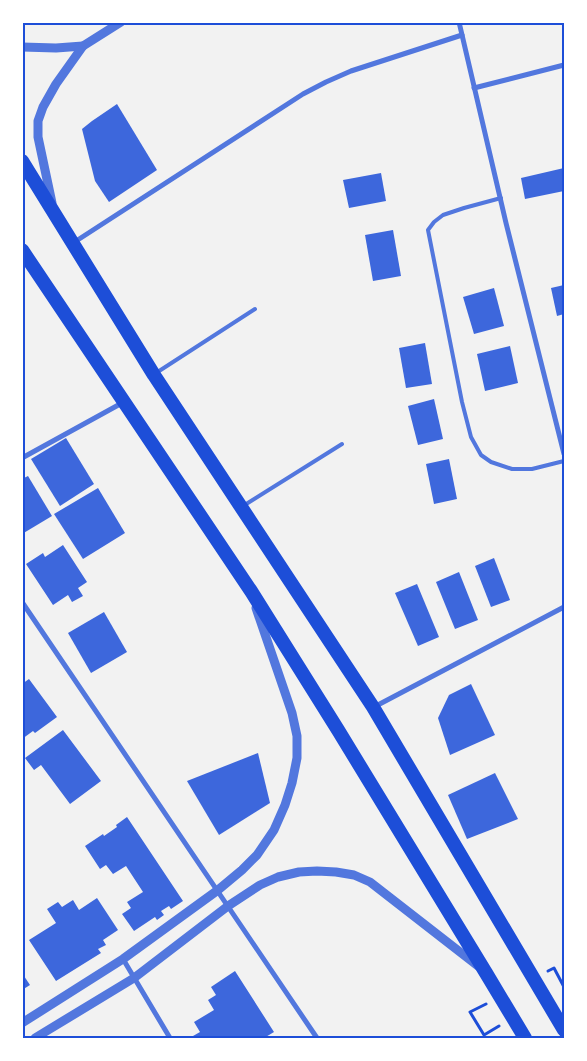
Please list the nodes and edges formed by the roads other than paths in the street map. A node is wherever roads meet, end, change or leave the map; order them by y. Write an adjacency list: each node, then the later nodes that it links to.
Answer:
1 (121, 22): 4 (street)
2 (459, 22): 3 (street)
3 (462, 35): 7 (street); 11 (street)
4 (82, 46): 5 (street); 10 (street)
5 (22, 47)
6 (564, 66): 7 (street)
7 (474, 88): 9 (street)
8 (22, 161): 10 (highway)
9 (501, 198): 17 (street); 19 (lane)
10 (54, 213): 11 (highway)
11 (73, 244): 14 (highway)
12 (22, 250): 15 (highway)
13 (255, 309): 14 (lane)
14 (154, 374): 20 (highway)
15 (124, 401): 18 (street); 21 (highway)
16 (342, 444): 20 (lane)
17 (564, 454)
18 (22, 458)
19 (564, 461)
20 (241, 507): 24 (highway)
21 (251, 591): 25 (street); 28 (highway)
22 (22, 602): 25 (street)
23 (564, 606): 24 (street)
24 (373, 707): 31 (highway)
25 (218, 890): 26 (street); 27 (street)
26 (228, 906): 28 (street); 29 (street); 34 (street)
27 (123, 959): 29 (street); 30 (street)
28 (486, 972): 35 (highway)
29 (134, 978): 32 (street); 33 (street)
30 (22, 1023)
31 (564, 1030)
32 (35, 1038)
33 (170, 1038)
34 (317, 1038)
35 (525, 1038)

